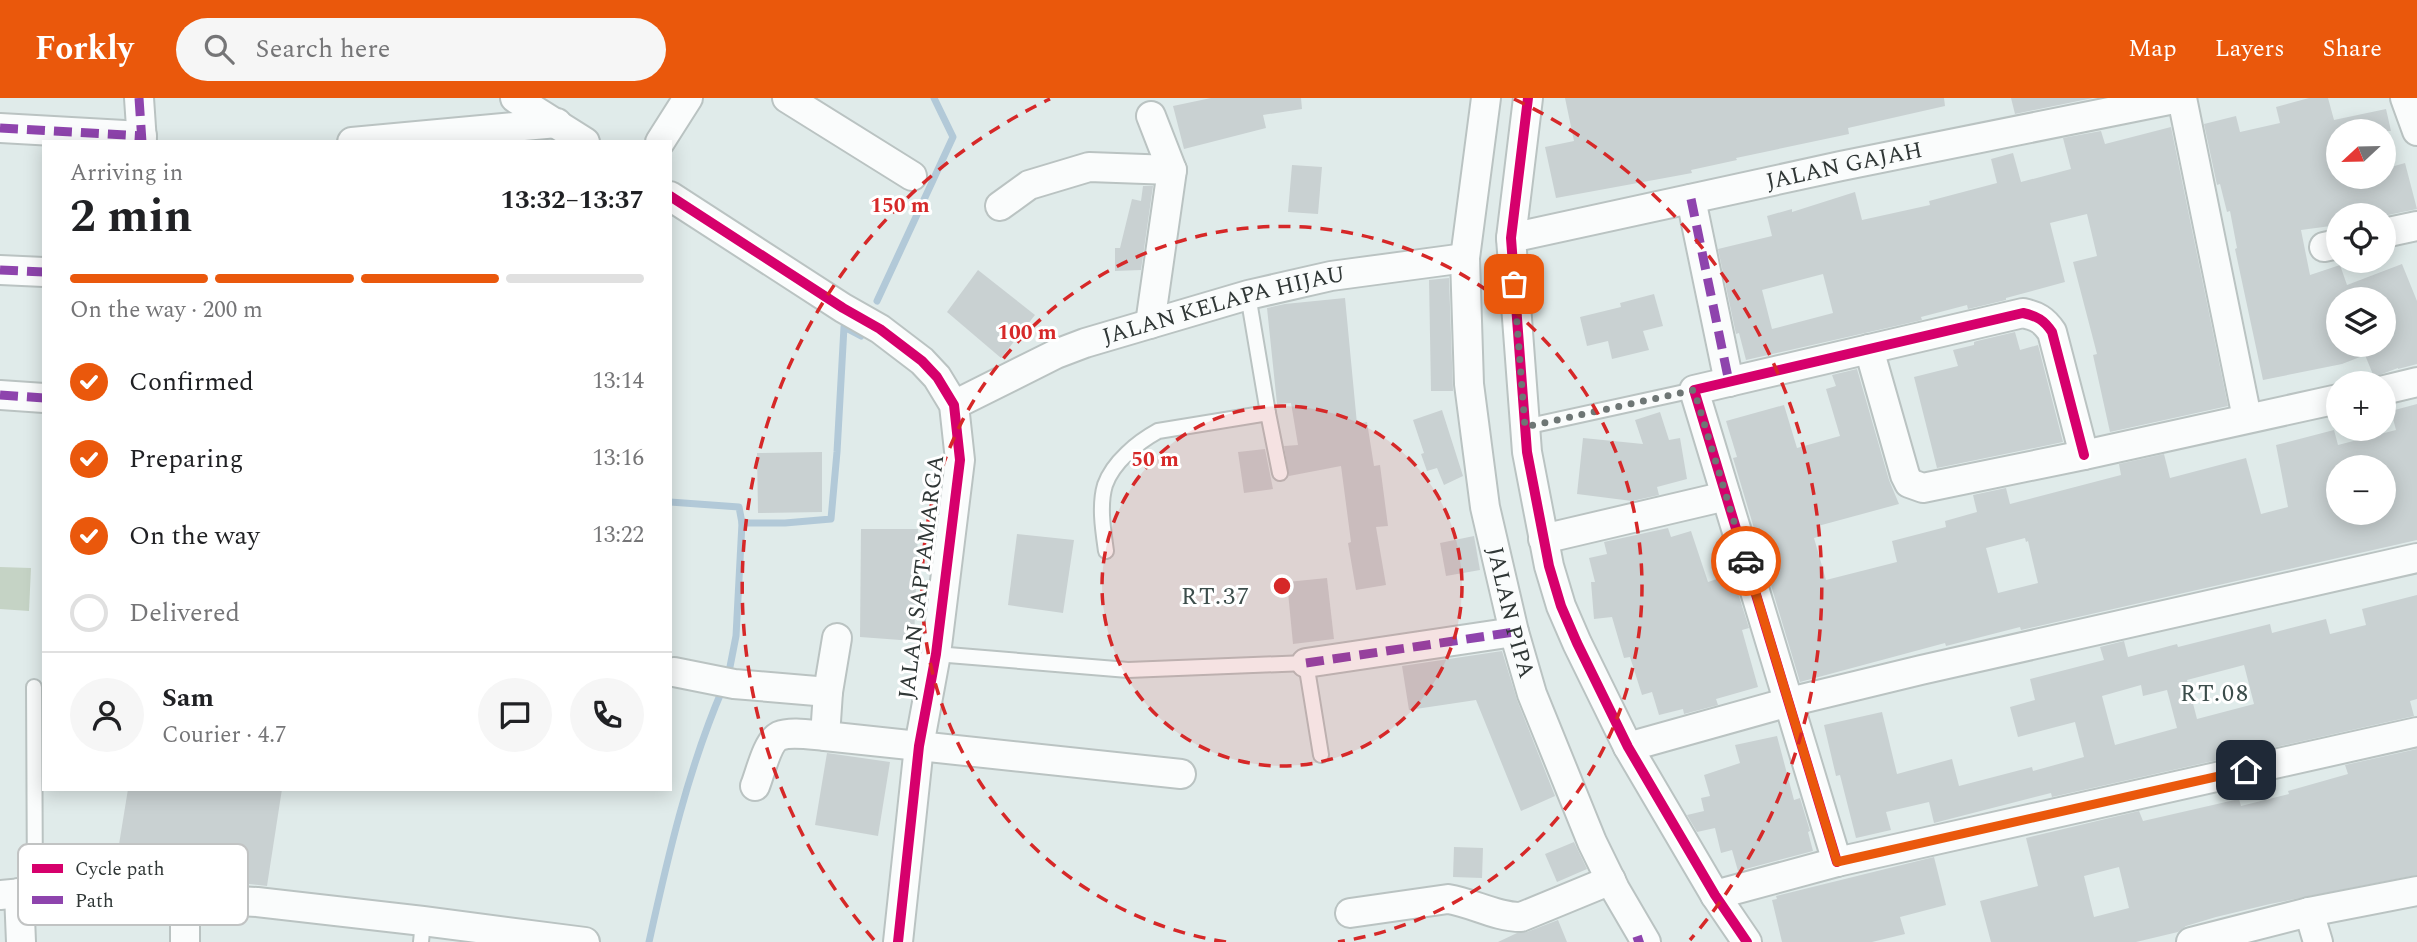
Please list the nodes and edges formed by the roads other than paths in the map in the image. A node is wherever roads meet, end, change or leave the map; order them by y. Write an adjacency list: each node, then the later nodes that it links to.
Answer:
1 (139, 98): 13 (street)
2 (515, 98): 10 (street)
3 (688, 98): 16 (street)
4 (788, 98): 18 (street)
5 (1486, 98): 25 (street, JALAN PIPA)
6 (1528, 98): 24 (street)
7 (2180, 98): 20 (street, JALAN GAJAH); 40 (street)
8 (2405, 98): 12 (street)
9 (1151, 116): 17 (street)
10 (557, 124): 14 (street); 15 (street)
11 (0, 128): 13 (street)
12 (2417, 131)
13 (142, 139)
14 (385, 140)
15 (582, 140)
16 (661, 140)
17 (1172, 170): 21 (street); 29 (street)
18 (912, 176)
19 (672, 197): 38 (street, JALAN SAPTAMARGA)
20 (1691, 199): 24 (street, JALAN GAJAH); 31 (street)
21 (1000, 206)
22 (2417, 226): 23 (street)
23 (2396, 230)
24 (1511, 238): 41 (street)
25 (1465, 258): 28 (street, JALAN KELAPA HIJAU); 48 (street, JALAN PIPA)
26 (0, 270): 27 (street)
27 (42, 272)
28 (1248, 295): 29 (street, JALAN KELAPA HIJAU); 39 (lane)
29 (1150, 324): 38 (street, JALAN KELAPA HIJAU)
30 (1870, 349): 31 (street); 42 (street); 42 (street)
31 (1729, 382): 34 (street)
32 (2417, 382): 33 (street)
33 (2396, 387)
34 (1694, 390): 41 (lane); 44 (street)
35 (0, 395): 36 (street)
36 (42, 398)
37 (2326, 402): 40 (street)
38 (954, 405): 50 (street, JALAN SAPTAMARGA)
39 (1268, 413): 43 (lane); 46 (lane)
40 (2247, 418): 42 (street)
41 (1525, 427): 45 (street)
42 (2084, 455)
43 (1280, 472)
44 (1726, 496): 45 (street); 55 (street)
45 (1544, 539): 59 (street)
46 (1106, 551)
47 (2417, 558): 55 (street)
48 (1514, 632): 51 (street); 65 (street, JALAN PIPA)
49 (837, 638): 54 (street)
50 (936, 654): 51 (lane); 58 (street, JALAN SAPTAMARGA)
51 (1306, 663): 60 (lane)
52 (674, 672): 54 (street)
53 (34, 687): 63 (lane)
54 (828, 692): 57 (street)
55 (1789, 702): 59 (street); 64 (street)
56 (2417, 732): 64 (street)
57 (824, 736): 58 (street); 62 (street)
58 (919, 746): 61 (street); 74 (street, JALAN SAPTAMARGA)
59 (1628, 747): 67 (street)
60 (1321, 755)
61 (1181, 775)
62 (755, 786)
63 (22, 844)
64 (1837, 862): 67 (street)
65 (1611, 880): 70 (street); 72 (street, JALAN PIPA)
66 (2417, 891): 69 (street)
67 (1715, 895): 75 (street)
68 (248, 902): 71 (street)
69 (2309, 912): 76 (street); 77 (street)
70 (1350, 913)
71 (422, 931): 73 (street)
72 (1641, 941)
73 (585, 942)
74 (898, 942)
75 (1747, 942)
76 (2191, 942)
77 (2318, 942)

